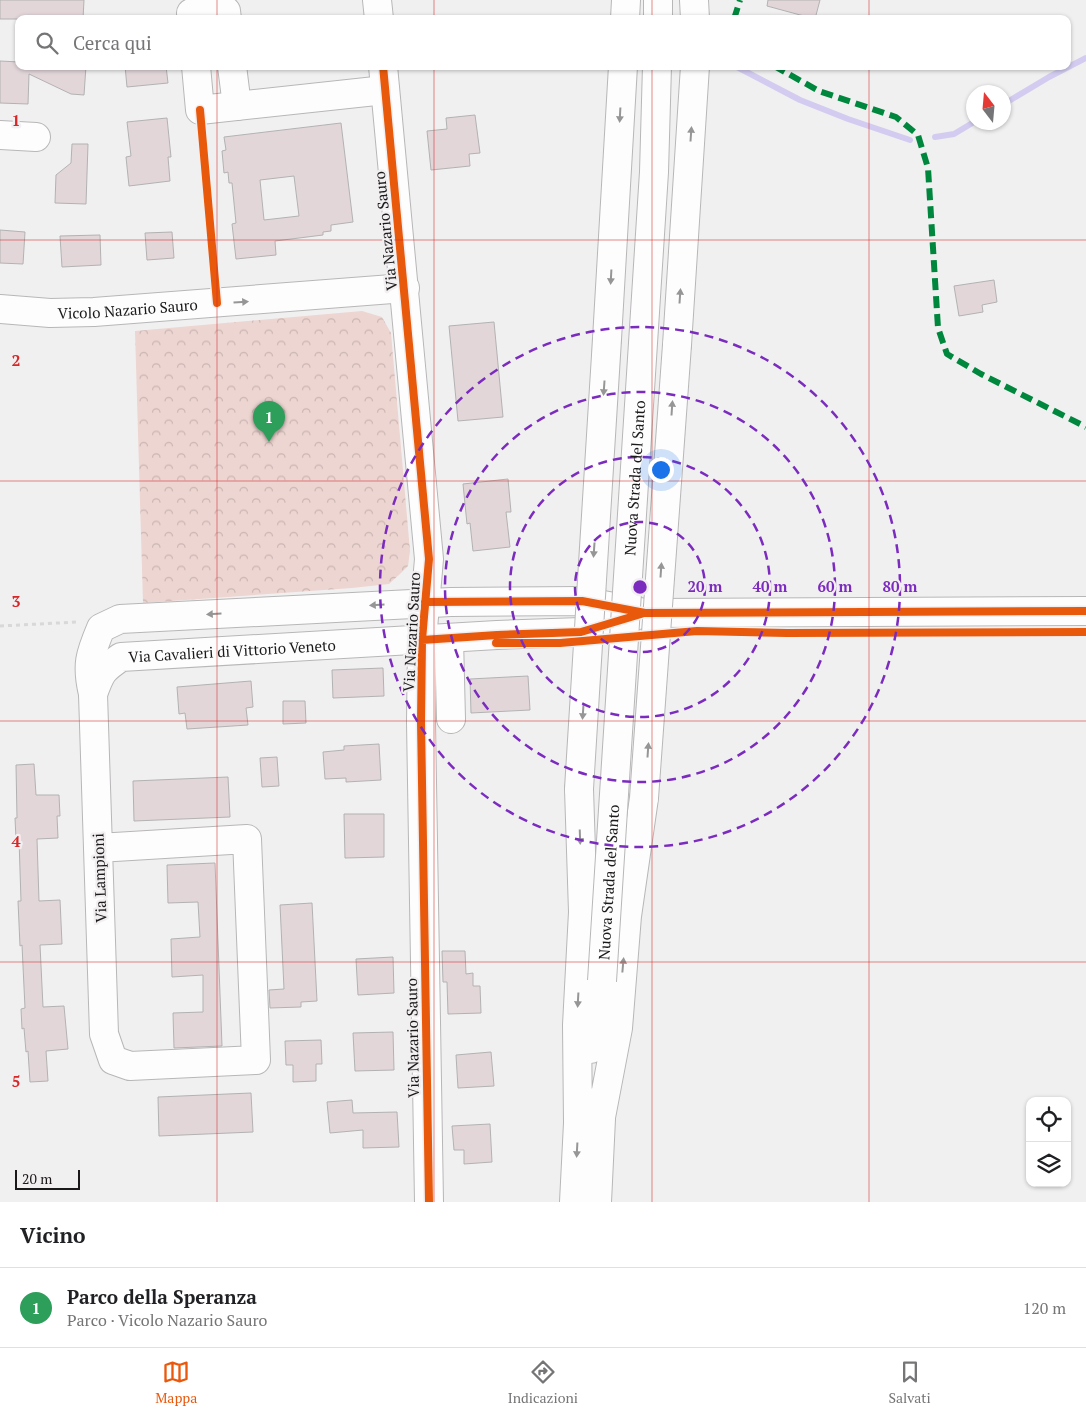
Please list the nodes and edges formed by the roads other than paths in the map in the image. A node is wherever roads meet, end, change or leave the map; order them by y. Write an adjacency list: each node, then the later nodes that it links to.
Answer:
1 (377, 0): 7 (main road)
2 (626, 0): 8 (main road)
3 (658, 0): 9 (main road)
4 (694, 0): 10 (main road)
5 (191, 15): 6 (main road)
6 (226, 15)
7 (379, 15)
8 (625, 15)
9 (658, 15)
10 (694, 15)
11 (196, 70): 17 (main road, Via Nazario Sauro)
12 (232, 70): 17 (main road)
13 (623, 70): 30 (main road, one-way to 30, bridge)
14 (657, 70): 30 (main road, Nuova Strada del Santo, bridge)
15 (695, 70): 30 (main road, one-way to 15, bridge)
16 (384, 78): 17 (main road, Via Nazario Sauro); 20 (main road, Via Nazario Sauro)
17 (237, 106)
18 (0, 135): 19 (main road)
19 (36, 136)
20 (405, 288): 21 (main road, Vicolo Nazario Sauro, one-way to 20); 22 (main road, Via Nazario Sauro)
21 (0, 309)
22 (425, 602): 24 (main road, Via Cavalieri di Vittorio Veneto); 26 (main road, Via Nazario Sauro); 27 (main road, Via Cavalieri di Vittorio Veneto, one-way to 27)
23 (1086, 610): 24 (main road, Via Cavalieri di Vittorio Veneto)
24 (644, 613): 25 (main road, Via Cavalieri di Vittorio Veneto)
25 (449, 638): 26 (main road, Via Cavalieri di Vittorio Veneto); 28 (main road)
26 (422, 640): 27 (main road, Via Cavalieri di Vittorio Veneto); 31 (main road, Via Nazario Sauro)
27 (94, 694): 29 (main road, Via Lampioni)
28 (451, 719)
29 (98, 848): 29 (main road, Via Lampioni)
30 (590, 1120): 32 (main road, Nuova Strada del Santo, one-way to 32); 33 (main road, Nuova Strada del Santo)
31 (429, 1202)
32 (574, 1202)
33 (597, 1202)

